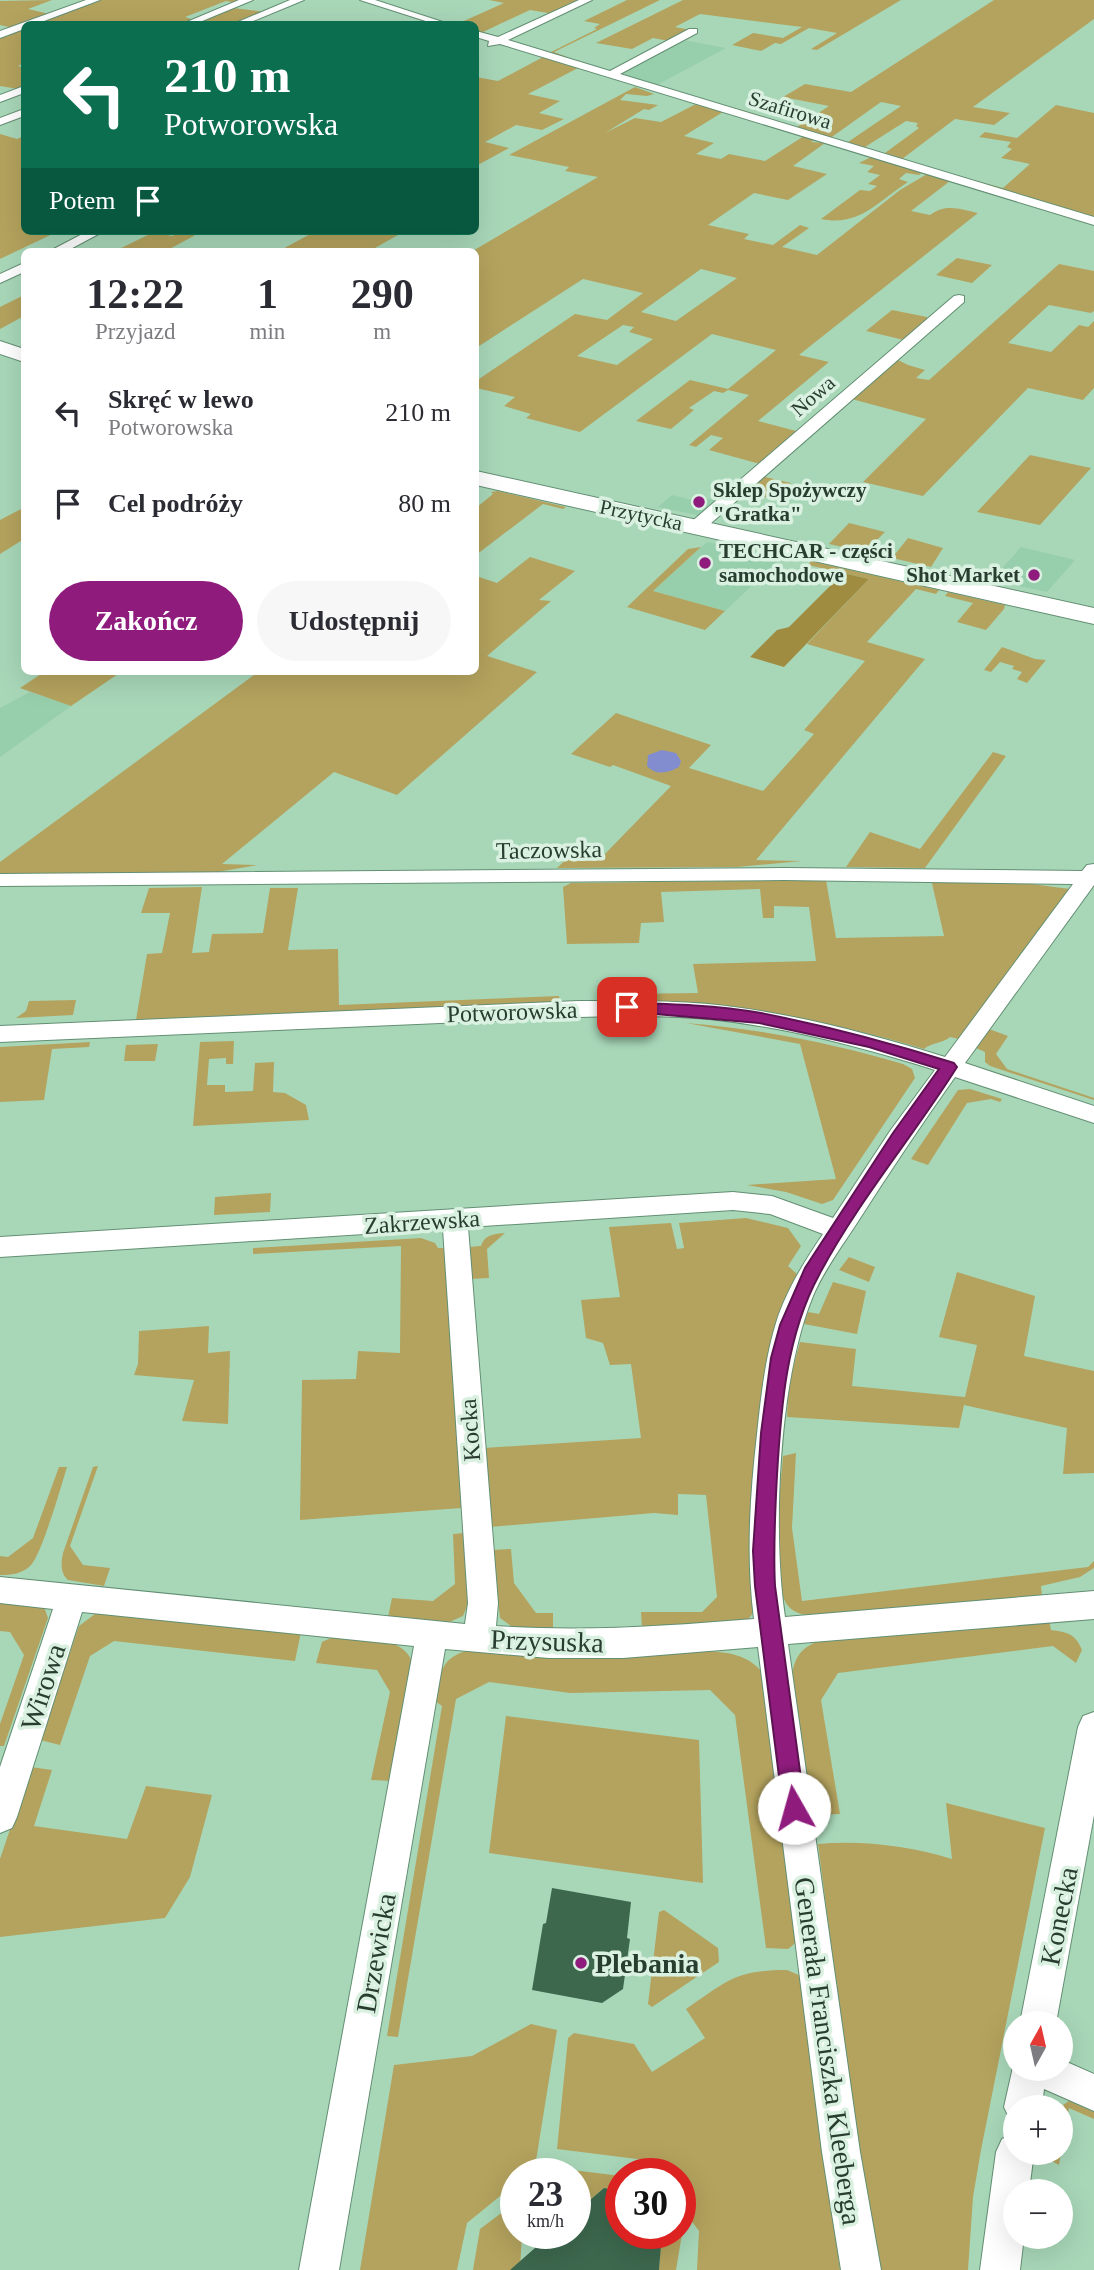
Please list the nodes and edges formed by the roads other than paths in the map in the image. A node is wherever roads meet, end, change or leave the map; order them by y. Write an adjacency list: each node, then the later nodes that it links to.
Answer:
1 (95, 0): 8 (street)
2 (248, 0): 9 (street)
3 (299, 0): 10 (street)
4 (365, 0): 6 (street)
5 (587, 0): 16 (street)
6 (412, 15): 7 (street); 11 (street)
7 (401, 19)
8 (37, 21)
9 (195, 21)
10 (246, 21)
11 (433, 21)
12 (21, 27): 14 (street)
13 (693, 31): 18 (street)
14 (0, 35)
15 (479, 35): 16 (street, Szafirowa)
16 (499, 41): 17 (street); 18 (street, Szafirowa)
17 (486, 47)
18 (610, 75): 23 (street, Szafirowa)
19 (21, 90): 20 (street)
20 (0, 99)
21 (21, 113): 22 (street)
22 (0, 122)
23 (1094, 221)
24 (90, 235): 25 (street)
25 (63, 248)
26 (21, 268): 27 (street)
27 (0, 279)
28 (959, 299): 32 (street, Nowa)
29 (0, 347): 30 (main road)
30 (21, 355)
31 (479, 479): 32 (main road, Przytycka)
32 (696, 527): 33 (main road, Przytycka)
33 (1094, 616)
34 (1091, 874): 35 (street, Taczowska); 37 (street, Generała Franciszka Kleeberga)
35 (0, 880)
36 (0, 1034): 37 (street, Potworowska)
37 (949, 1067): 38 (street, Potworowska); 40 (street, Generała Franciszka Kleeberga)
38 (1094, 1115)
39 (455, 1220): 40 (street, Zakrzewska); 41 (street, Zakrzewska); 47 (street, Kocka)
40 (839, 1230): 45 (street, Generała Franciszka Kleeberga)
41 (0, 1247)
42 (0, 1590): 43 (street, Przysuska)
43 (72, 1597): 46 (street, Przysuska); 49 (street, Wirowa)
44 (1094, 1605): 45 (street, Przysuska)
45 (772, 1632): 47 (street, Przysuska); 55 (street, Generała Franciszka Kleeberga)
46 (432, 1635): 47 (street, Przysuska); 54 (street, Drzewicka)
47 (480, 1639)
48 (1094, 1727): 50 (street, Konecka)
49 (0, 1817)
50 (1040, 2011)
51 (1068, 2081): 52 (street)
52 (1094, 2093)
53 (1013, 2165): 56 (street)
54 (319, 2270)
55 (861, 2270)
56 (1000, 2270)

